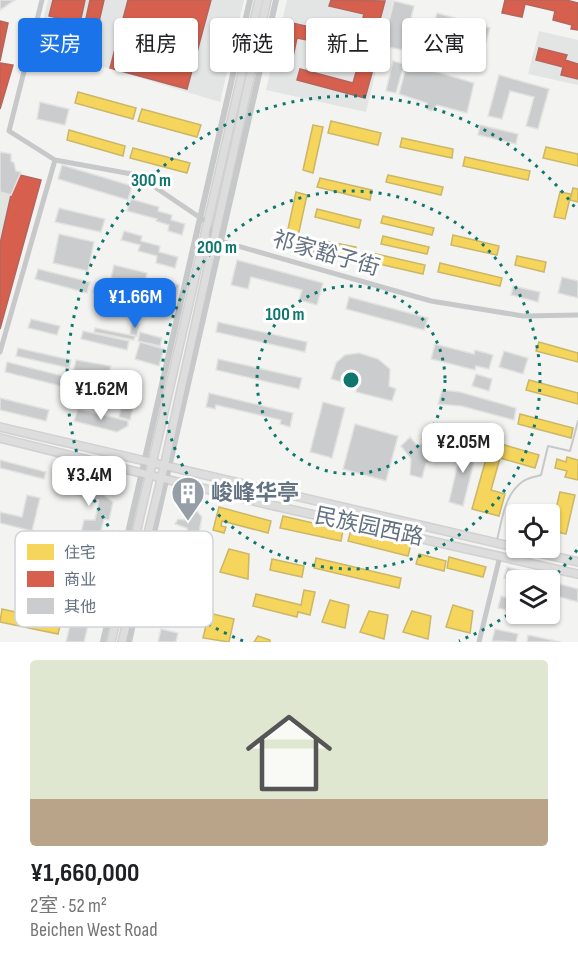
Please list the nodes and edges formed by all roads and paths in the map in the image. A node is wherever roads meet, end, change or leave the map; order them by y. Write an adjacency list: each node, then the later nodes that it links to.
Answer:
1 (42, 0): 5 (street)
2 (250, 0): 6 (street)
3 (265, 0): 4 (main road); 7 (main road); 8 (main road)
4 (276, 1): 8 (street)
5 (55, 160): 6 (street); 10 (street)
6 (201, 218): 7 (street); 14 (street)
7 (208, 224): 8 (street); 14 (main road)
8 (217, 239): 9 (street, 祁家豁子街); 15 (main road)
9 (578, 315)
10 (0, 352)
11 (578, 421): 21 (lane)
12 (0, 427): 14 (main road, 民族园西路)
13 (0, 438): 16 (main road, 民族园西路)
14 (150, 463): 15 (main road, 民族园西路); 16 (main road)
15 (167, 467): 17 (main road); 21 (main road, 民族园西路)
16 (147, 474): 17 (main road, 民族园西路); 18 (main road)
17 (164, 479): 19 (main road); 20 (street); 22 (main road, 民族园西路)
18 (134, 531)
19 (150, 531)
20 (153, 531)
21 (496, 543): 23 (main road, 民族园西路)
22 (501, 556): 24 (main road, 民族园西路); 33 (street)
23 (578, 562)
24 (578, 574)
25 (108, 627): 29 (street)
26 (114, 627): 30 (main road)
27 (125, 627): 31 (main road)
28 (132, 627): 32 (street)
29 (103, 642)
30 (111, 642)
31 (122, 642)
32 (129, 642)
33 (479, 642)

